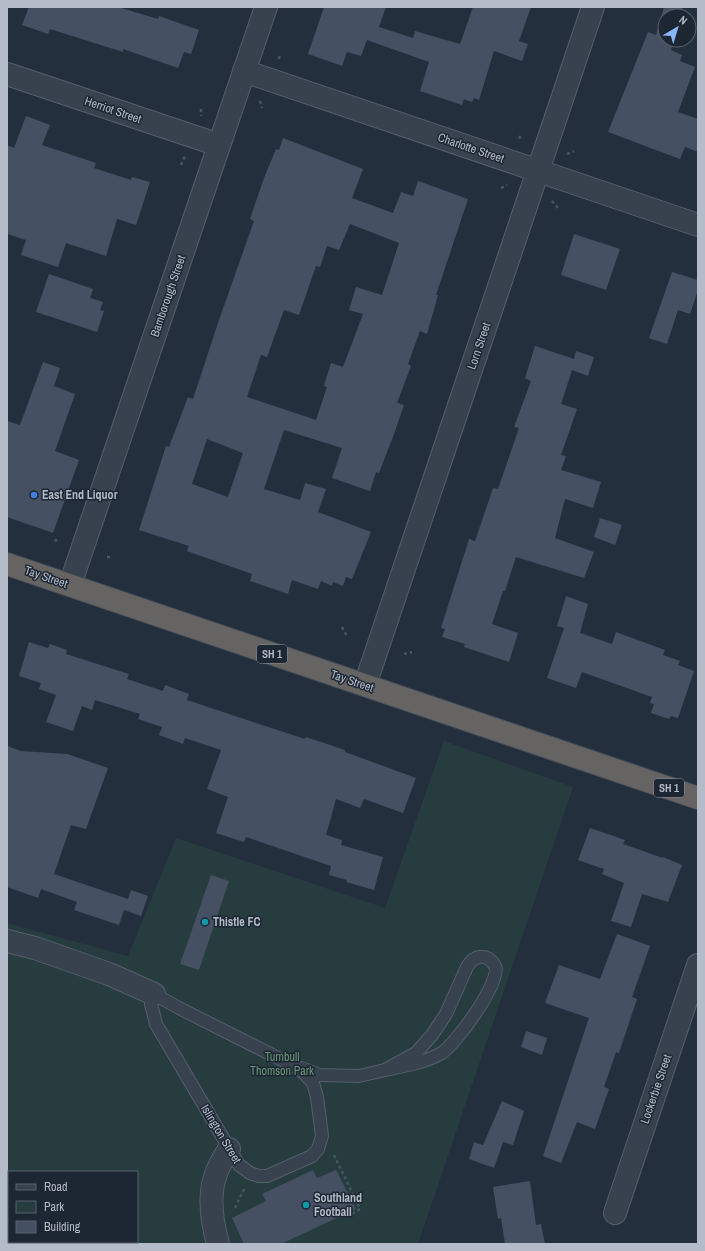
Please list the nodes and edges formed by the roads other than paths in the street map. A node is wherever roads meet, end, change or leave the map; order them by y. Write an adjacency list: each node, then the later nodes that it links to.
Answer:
1 (266, 7): 3 (street, Bamborough Street)
2 (593, 7): 6 (street, Lorn Street)
3 (244, 71): 5 (street, Bamborough Street); 6 (street, Charlotte Street)
4 (7, 74): 5 (street, Herriot Street)
5 (219, 145): 9 (street, Bamborough Street)
6 (538, 170): 7 (street, Charlotte Street); 10 (street, Lorn Street)
7 (698, 225)
8 (7, 564): 9 (highway, Tay Street / SH 1)
9 (70, 585): 10 (highway, Tay Street / SH 1)
10 (364, 685): 11 (highway, Tay Street / SH 1)
11 (698, 798)
12 (7, 941): 14 (street)
13 (698, 965): 18 (street, Lockerbie Street)
14 (154, 994): 15 (lane); 17 (lane, Islington Street)
15 (290, 1064): 16 (lane); 17 (lane, Islington Street)
16 (385, 1070): 16 (lane)
17 (229, 1149): 19 (street)
18 (615, 1213)
19 (218, 1244)

